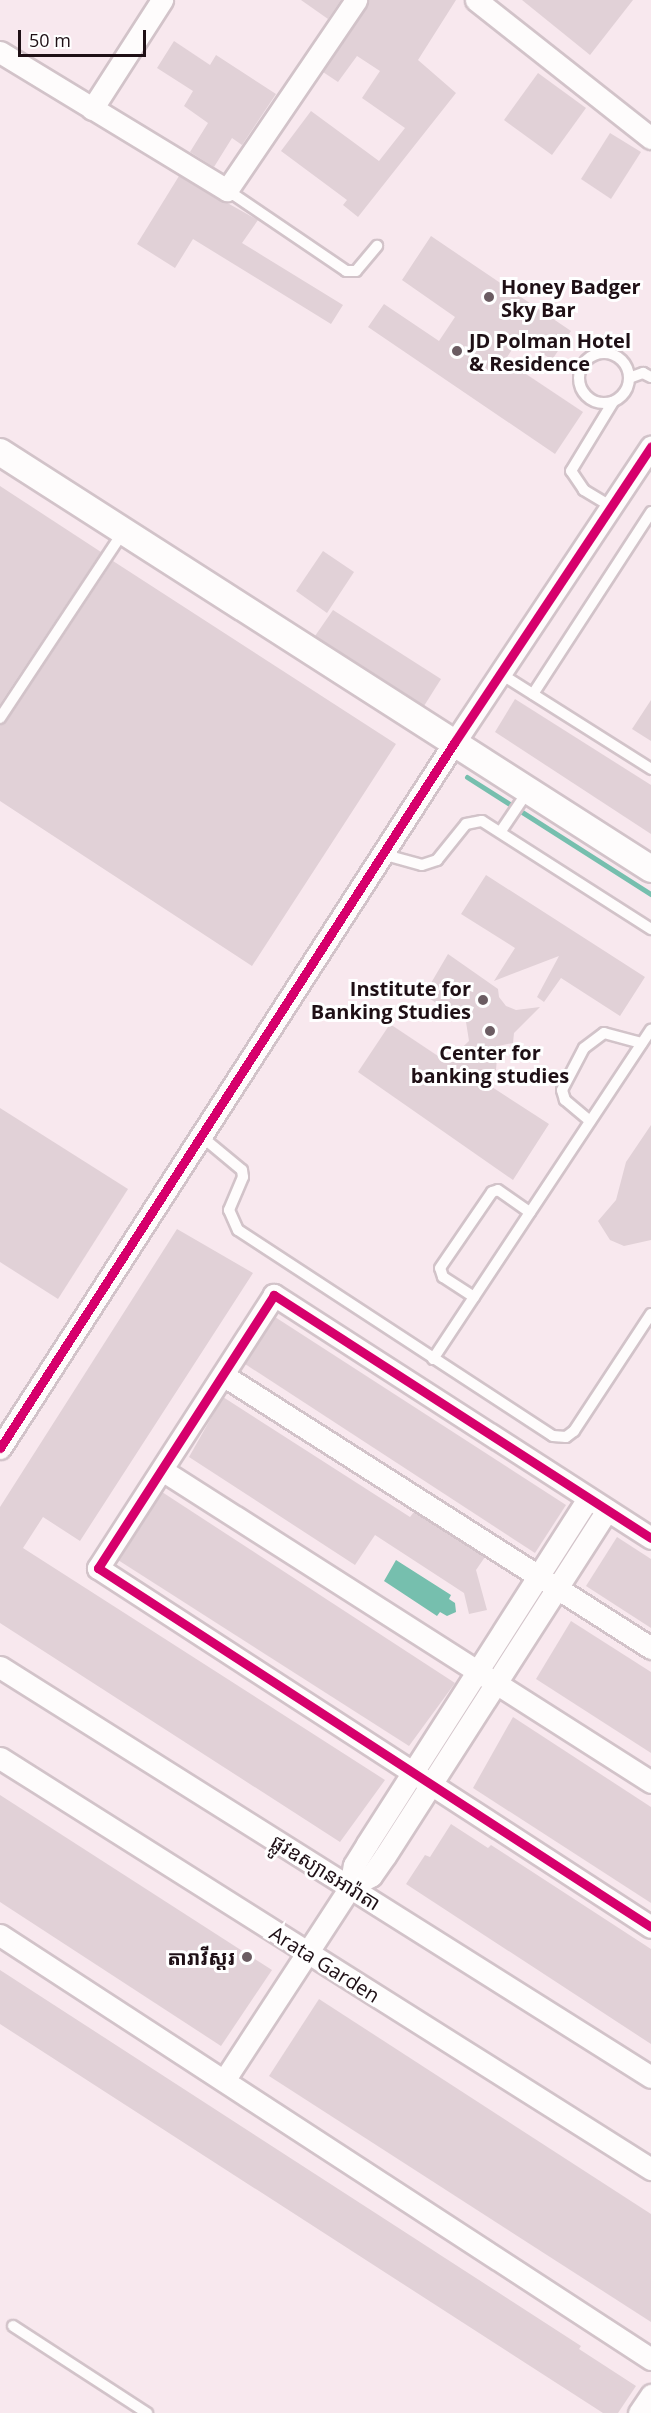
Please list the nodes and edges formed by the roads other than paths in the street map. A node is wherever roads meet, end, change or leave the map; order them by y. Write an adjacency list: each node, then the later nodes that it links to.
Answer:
1 (162, 0): 5 (street)
2 (356, 0): 7 (street)
3 (476, 0): 6 (street)
4 (0, 52): 5 (street)
5 (92, 109): 7 (street)
6 (651, 138)
7 (227, 190): 8 (lane)
8 (377, 246)
9 (651, 377): 10 (lane)
10 (628, 378): 11 (lane); 11 (lane)
11 (613, 402): 14 (lane)
12 (651, 446): 14 (street)
13 (0, 452): 16 (street)
14 (613, 508): 17 (street)
15 (651, 512): 18 (lane)
16 (123, 532): 19 (lane); 20 (street)
17 (501, 674): 18 (lane); 20 (street)
18 (533, 694): 21 (lane)
19 (0, 718)
20 (454, 743): 22 (street); 24 (street)
21 (651, 769)
22 (526, 795): 23 (lane); 25 (street)
23 (501, 831): 24 (lane); 26 (lane)
24 (382, 854): 30 (street)
25 (651, 869)
26 (651, 928)
27 (651, 1030): 28 (lane)
28 (642, 1043): 29 (lane); 29 (lane)
29 (590, 1121): 31 (lane)
30 (201, 1136): 34 (lane); 36 (street)
31 (530, 1212): 32 (lane); 32 (lane)
32 (474, 1297): 34 (lane)
33 (651, 1314): 34 (lane)
34 (433, 1359)
35 (223, 1375): 37 (street); 38 (street); 41 (street)
36 (0, 1448)
37 (162, 1470): 45 (street); 48 (street)
38 (588, 1499): 39 (street); 41 (street)
39 (607, 1510): 40 (street); 42 (street)
40 (651, 1538)
41 (537, 1576): 42 (street); 45 (street)
42 (557, 1589): 43 (street); 46 (street)
43 (651, 1648)
44 (0, 1667): 51 (street, ផ្លូវឧស្យានអារ៉ាតា)
45 (477, 1672): 46 (street); 48 (street)
46 (496, 1683): 49 (street); 50 (street)
47 (0, 1758): 54 (street, Arata Garden)
48 (412, 1772): 50 (street); 51 (street)
49 (651, 1782)
50 (432, 1784): 51 (street); 52 (street)
51 (350, 1887): 54 (street); 55 (street, ផ្លូវឧស្យានអារ៉ាតា)
52 (651, 1927)
53 (0, 1935): 56 (street)
54 (308, 1953): 56 (street); 57 (street, Arata Garden)
55 (651, 2077)
56 (225, 2079): 59 (street)
57 (651, 2169)
58 (13, 2326): 61 (lane)
59 (651, 2359)
60 (651, 2395): 62 (street)
61 (147, 2413)
62 (639, 2413)

